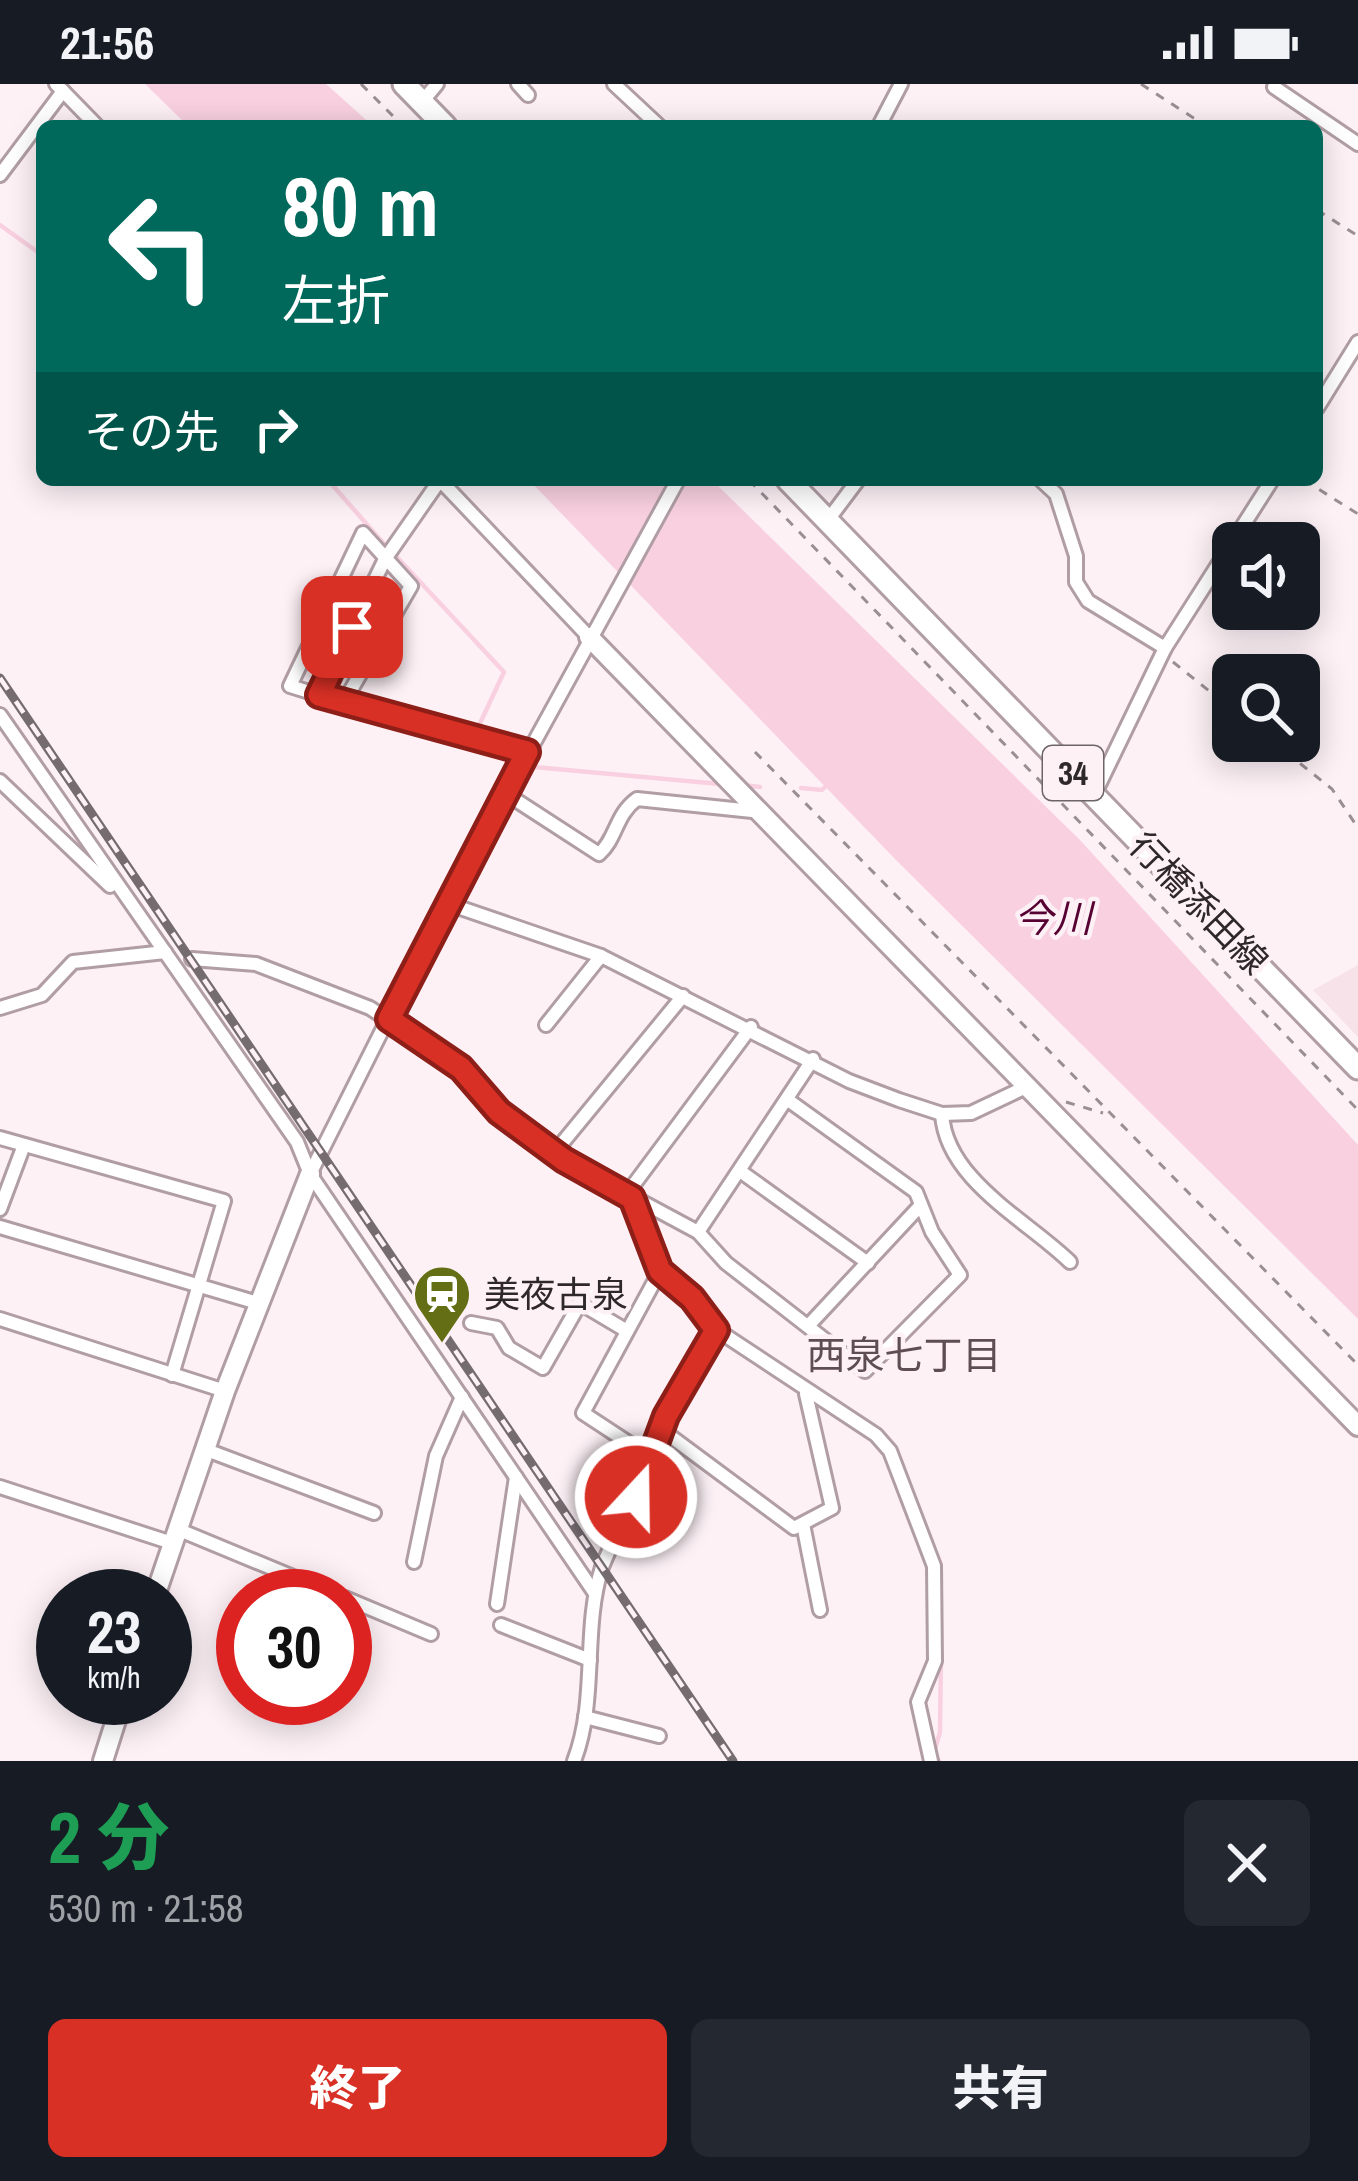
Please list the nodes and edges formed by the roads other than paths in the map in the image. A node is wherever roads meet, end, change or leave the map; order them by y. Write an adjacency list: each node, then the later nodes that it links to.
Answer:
1 (404, 84): 7 (main road)
2 (437, 84): 7 (street)
3 (614, 84): 11 (street)
4 (901, 84): 12 (street)
5 (1274, 87): 14 (street)
6 (60, 88): 8 (street); 9 (street)
7 (422, 103): 10 (main road)
8 (38, 120)
9 (91, 120)
10 (439, 120)
11 (653, 120)
12 (882, 120)
13 (1323, 120): 16 (street)
14 (1323, 120)
15 (36, 123): 17 (street)
16 (1358, 144)
17 (0, 175)
18 (1358, 342): 19 (street)
19 (1323, 398)
20 (436, 486): 28 (street)
21 (446, 486): 29 (street)
22 (675, 486): 29 (street)
23 (794, 486): 27 (main road, 行橋添田線 / 34)
24 (854, 486): 27 (street)
25 (1047, 486): 30 (street)
26 (1268, 486): 30 (street)
27 (828, 520): 37 (main road, 行橋添田線 / 34)
28 (385, 559): 31 (street); 31 (street); 32 (street)
29 (593, 629): 34 (street); 38 (street)
30 (1164, 651): 37 (street)
31 (319, 695): 32 (street)
32 (344, 703): 34 (street)
33 (0, 715): 40 (street)
34 (526, 754): 36 (street)
35 (0, 782): 40 (street)
36 (506, 793): 38 (street); 39 (street)
37 (1094, 794): 50 (main road, 行橋添田線 / 34)
38 (761, 810): 51 (street)
39 (446, 903): 42 (street); 46 (street)
40 (129, 904): 41 (street)
41 (165, 952): 45 (street); 58 (street)
42 (601, 956): 44 (street); 47 (street)
43 (191, 959): 46 (street)
44 (683, 996): 48 (street); 56 (street)
45 (0, 1008)
46 (389, 1019): 56 (street); 58 (street)
47 (546, 1025)
48 (751, 1027): 49 (street); 59 (street)
49 (814, 1059): 52 (street); 53 (street)
50 (1358, 1068)
51 (1034, 1093): 53 (street); 80 (street)
52 (788, 1100): 57 (street); 60 (street)
53 (943, 1114): 64 (street)
54 (0, 1138): 55 (street)
55 (24, 1145): 61 (street); 67 (street)
56 (554, 1153): 59 (street)
57 (740, 1171): 63 (street); 65 (street)
58 (310, 1174): 69 (street); 79 (street)
59 (629, 1196): 63 (street); 66 (street)
60 (920, 1206): 65 (street); 73 (street)
61 (0, 1209)
62 (0, 1227): 67 (street)
63 (698, 1232): 73 (street)
64 (1070, 1262)
65 (868, 1263): 73 (street)
66 (660, 1271): 74 (street); 75 (street)
67 (198, 1286): 69 (street); 76 (street)
68 (588, 1289): 70 (street)
69 (258, 1303): 77 (street)
70 (580, 1303): 72 (street); 75 (street)
71 (0, 1319): 76 (street)
72 (471, 1323)
73 (808, 1326)
74 (716, 1330): 78 (street); 81 (street)
75 (627, 1331): 83 (street)
76 (172, 1375): 77 (street)
77 (225, 1391): 82 (street)
78 (806, 1393): 87 (street); 104 (street)
79 (462, 1397): 84 (street); 89 (street)
80 (1358, 1426)
81 (662, 1430): 83 (street); 87 (street)
82 (205, 1449): 86 (street); 88 (street)
83 (650, 1456): 92 (street)
84 (516, 1477): 92 (street); 93 (street)
85 (0, 1487): 88 (street)
86 (374, 1513)
87 (803, 1524): 95 (street)
88 (174, 1536): 90 (street); 91 (street)
89 (415, 1562)
90 (164, 1569)
91 (265, 1569)
92 (594, 1592): 98 (street)
93 (497, 1604)
94 (372, 1609): 97 (street)
95 (820, 1610)
96 (501, 1625): 98 (street)
97 (431, 1634)
98 (590, 1660): 99 (street)
99 (585, 1717): 101 (street); 103 (street)
100 (114, 1725): 102 (street)
101 (659, 1736)
102 (103, 1761)
103 (574, 1761)
104 (931, 1761)

